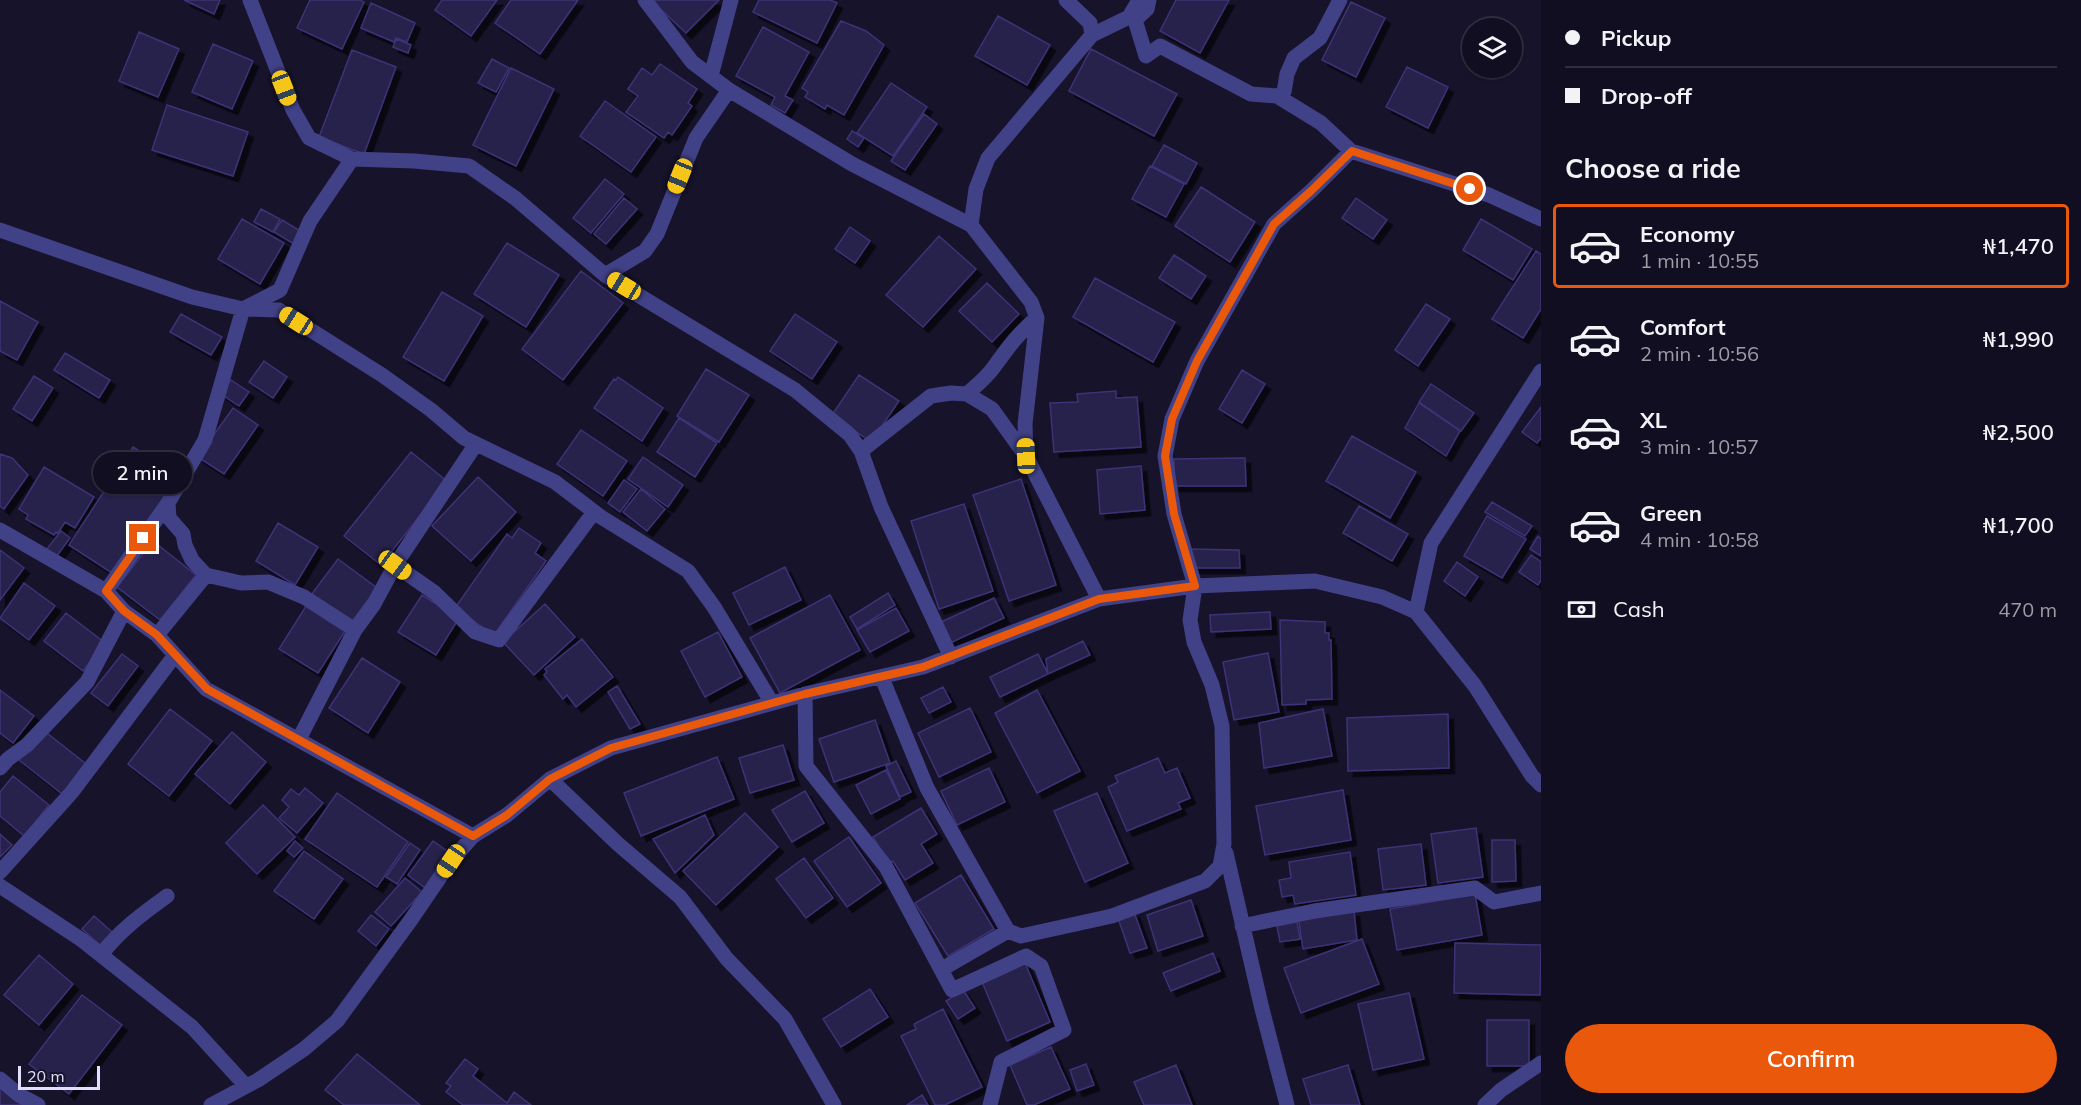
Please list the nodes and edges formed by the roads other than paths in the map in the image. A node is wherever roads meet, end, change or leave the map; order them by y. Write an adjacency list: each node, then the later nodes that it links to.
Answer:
1 (250, 0): 13 (street)
2 (645, 0): 9 (street)
3 (731, 0): 9 (street)
4 (1066, 0): 8 (street)
5 (1139, 0): 8 (street)
6 (1149, 0): 11 (street)
7 (1340, 0): 11 (street)
8 (1092, 35): 15 (street)
9 (711, 76): 10 (street)
10 (729, 90): 15 (street); 17 (street)
11 (1277, 96): 12 (street)
12 (1352, 151): 14 (street); 32 (street)
13 (352, 159): 17 (street); 18 (street)
14 (1541, 219)
15 (971, 225): 21 (street)
16 (0, 230): 19 (street)
17 (605, 275): 25 (street)
18 (280, 290): 19 (street); 20 (street)
19 (243, 309): 20 (street); 27 (street)
20 (279, 310): 24 (street)
21 (1037, 318): 23 (street); 26 (street)
22 (1541, 371): 36 (street)
23 (967, 394): 25 (street); 26 (street)
24 (476, 444): 28 (street); 30 (street)
25 (861, 451): 40 (street)
26 (1026, 456): 34 (street)
27 (168, 503): 31 (street); 33 (street)
28 (594, 512): 30 (street); 43 (street)
29 (0, 530): 33 (street)
30 (395, 565): 37 (street)
31 (206, 575): 37 (street); 38 (street)
32 (1195, 586): 34 (street); 36 (street); 49 (street)
33 (106, 591): 35 (street)
34 (1099, 599): 40 (street)
35 (124, 611): 38 (street); 45 (street)
36 (1416, 612): 47 (street)
37 (355, 630): 44 (street)
38 (157, 635): 39 (street)
39 (175, 655): 44 (street); 50 (street)
40 (951, 657): 41 (street)
41 (882, 678): 42 (street); 55 (street)
42 (805, 694): 43 (street); 57 (street)
43 (772, 703): 46 (street)
44 (299, 740): 48 (street)
45 (0, 768)
46 (550, 779): 48 (street); 63 (street)
47 (1541, 785)
48 (473, 836): 60 (street)
49 (1224, 844): 54 (street); 55 (street)
50 (0, 872)
51 (0, 886): 56 (street)
52 (1541, 893): 54 (street)
53 (167, 896): 56 (street)
54 (1242, 927): 65 (street)
55 (1008, 931): 57 (street)
56 (101, 955): 60 (street)
57 (942, 969): 64 (street)
58 (1541, 1063): 66 (street)
59 (0, 1079): 62 (street)
60 (246, 1086): 61 (street)
61 (214, 1104)
62 (38, 1105)
63 (834, 1105)
64 (990, 1105)
65 (1287, 1105)
66 (1485, 1105)

